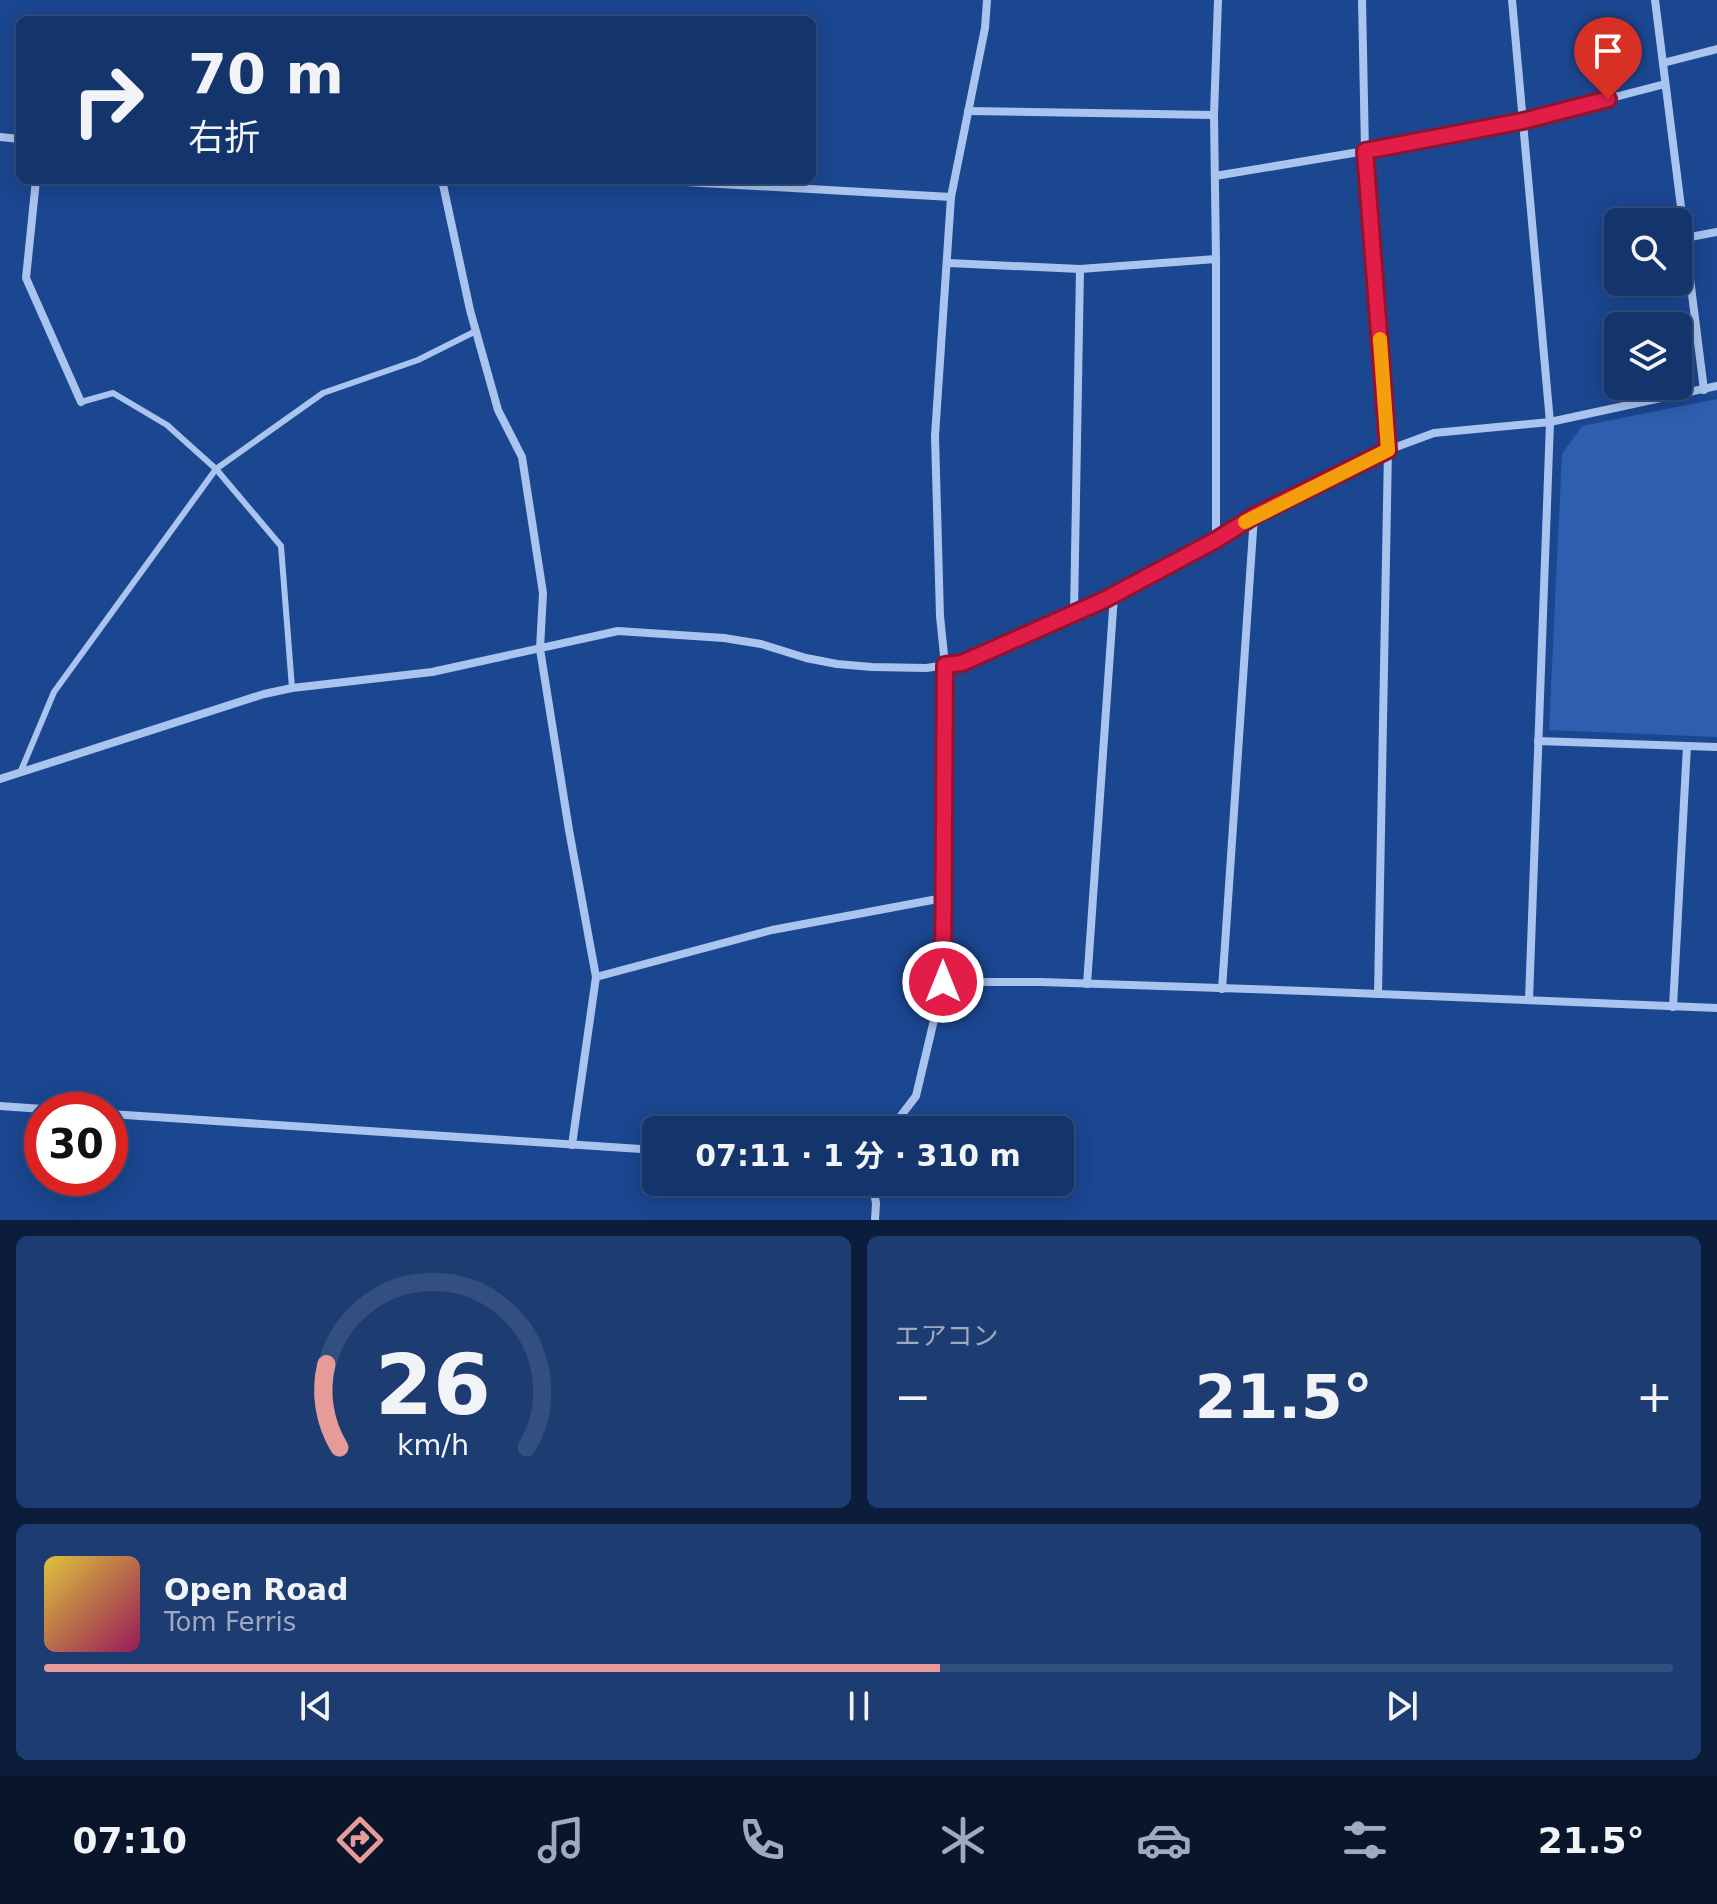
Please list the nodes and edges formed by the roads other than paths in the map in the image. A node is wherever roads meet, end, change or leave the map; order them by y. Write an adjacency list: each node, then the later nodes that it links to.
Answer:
1 (987, 0): 9 (street)
2 (1218, 0): 10 (street)
3 (1362, 0): 12 (street)
4 (1512, 0): 11 (street)
5 (1655, 0): 7 (street)
6 (1717, 49): 7 (street)
7 (1663, 63): 8 (street)
8 (1665, 84): 11 (street); 18 (street)
9 (968, 111): 10 (street); 17 (street)
10 (1214, 115): 13 (street)
11 (1523, 121): 12 (street); 29 (street)
12 (1365, 151): 13 (street); 30 (street)
13 (1215, 176): 21 (street)
14 (36, 184): 28 (street)
15 (443, 184): 25 (street)
16 (720, 184): 17 (street)
17 (951, 197): 22 (street)
18 (1681, 208)
19 (1717, 232): 20 (street)
20 (1692, 237)
21 (1216, 259): 23 (street); 33 (street)
22 (948, 263): 23 (street); 37 (street)
23 (1080, 269): 35 (street)
24 (1692, 294): 27 (street)
25 (476, 331): 31 (lane); 36 (street)
26 (1717, 386): 27 (street)
27 (1704, 390): 29 (street)
28 (81, 402): 31 (lane)
29 (1550, 422): 30 (street); 39 (street)
30 (1388, 450): 32 (street); 49 (street)
31 (216, 469): 38 (lane); 42 (lane)
32 (1254, 516): 33 (street); 48 (street)
33 (1216, 540): 34 (street)
34 (1114, 595): 35 (street); 47 (street)
35 (1074, 613): 37 (street)
36 (540, 649): 37 (street); 38 (street); 45 (street)
37 (945, 665): 44 (street)
38 (292, 688): 42 (street)
39 (1538, 741): 40 (street); 50 (street)
40 (1687, 746): 41 (street); 51 (street)
41 (1717, 747)
42 (20, 773): 43 (street)
43 (0, 779)
44 (943, 898): 45 (street); 46 (street)
45 (596, 977): 57 (street)
46 (943, 982): 47 (street); 56 (street)
47 (1087, 984): 48 (street)
48 (1222, 989): 49 (street)
49 (1378, 994): 50 (street)
50 (1529, 1000): 51 (street)
51 (1673, 1007): 52 (street)
52 (1717, 1008)
53 (0, 1106): 54 (street)
54 (24, 1108)
55 (128, 1115): 57 (street)
56 (901, 1116)
57 (572, 1145): 58 (street)
58 (642, 1149)
59 (875, 1196): 60 (street)
60 (875, 1220)

